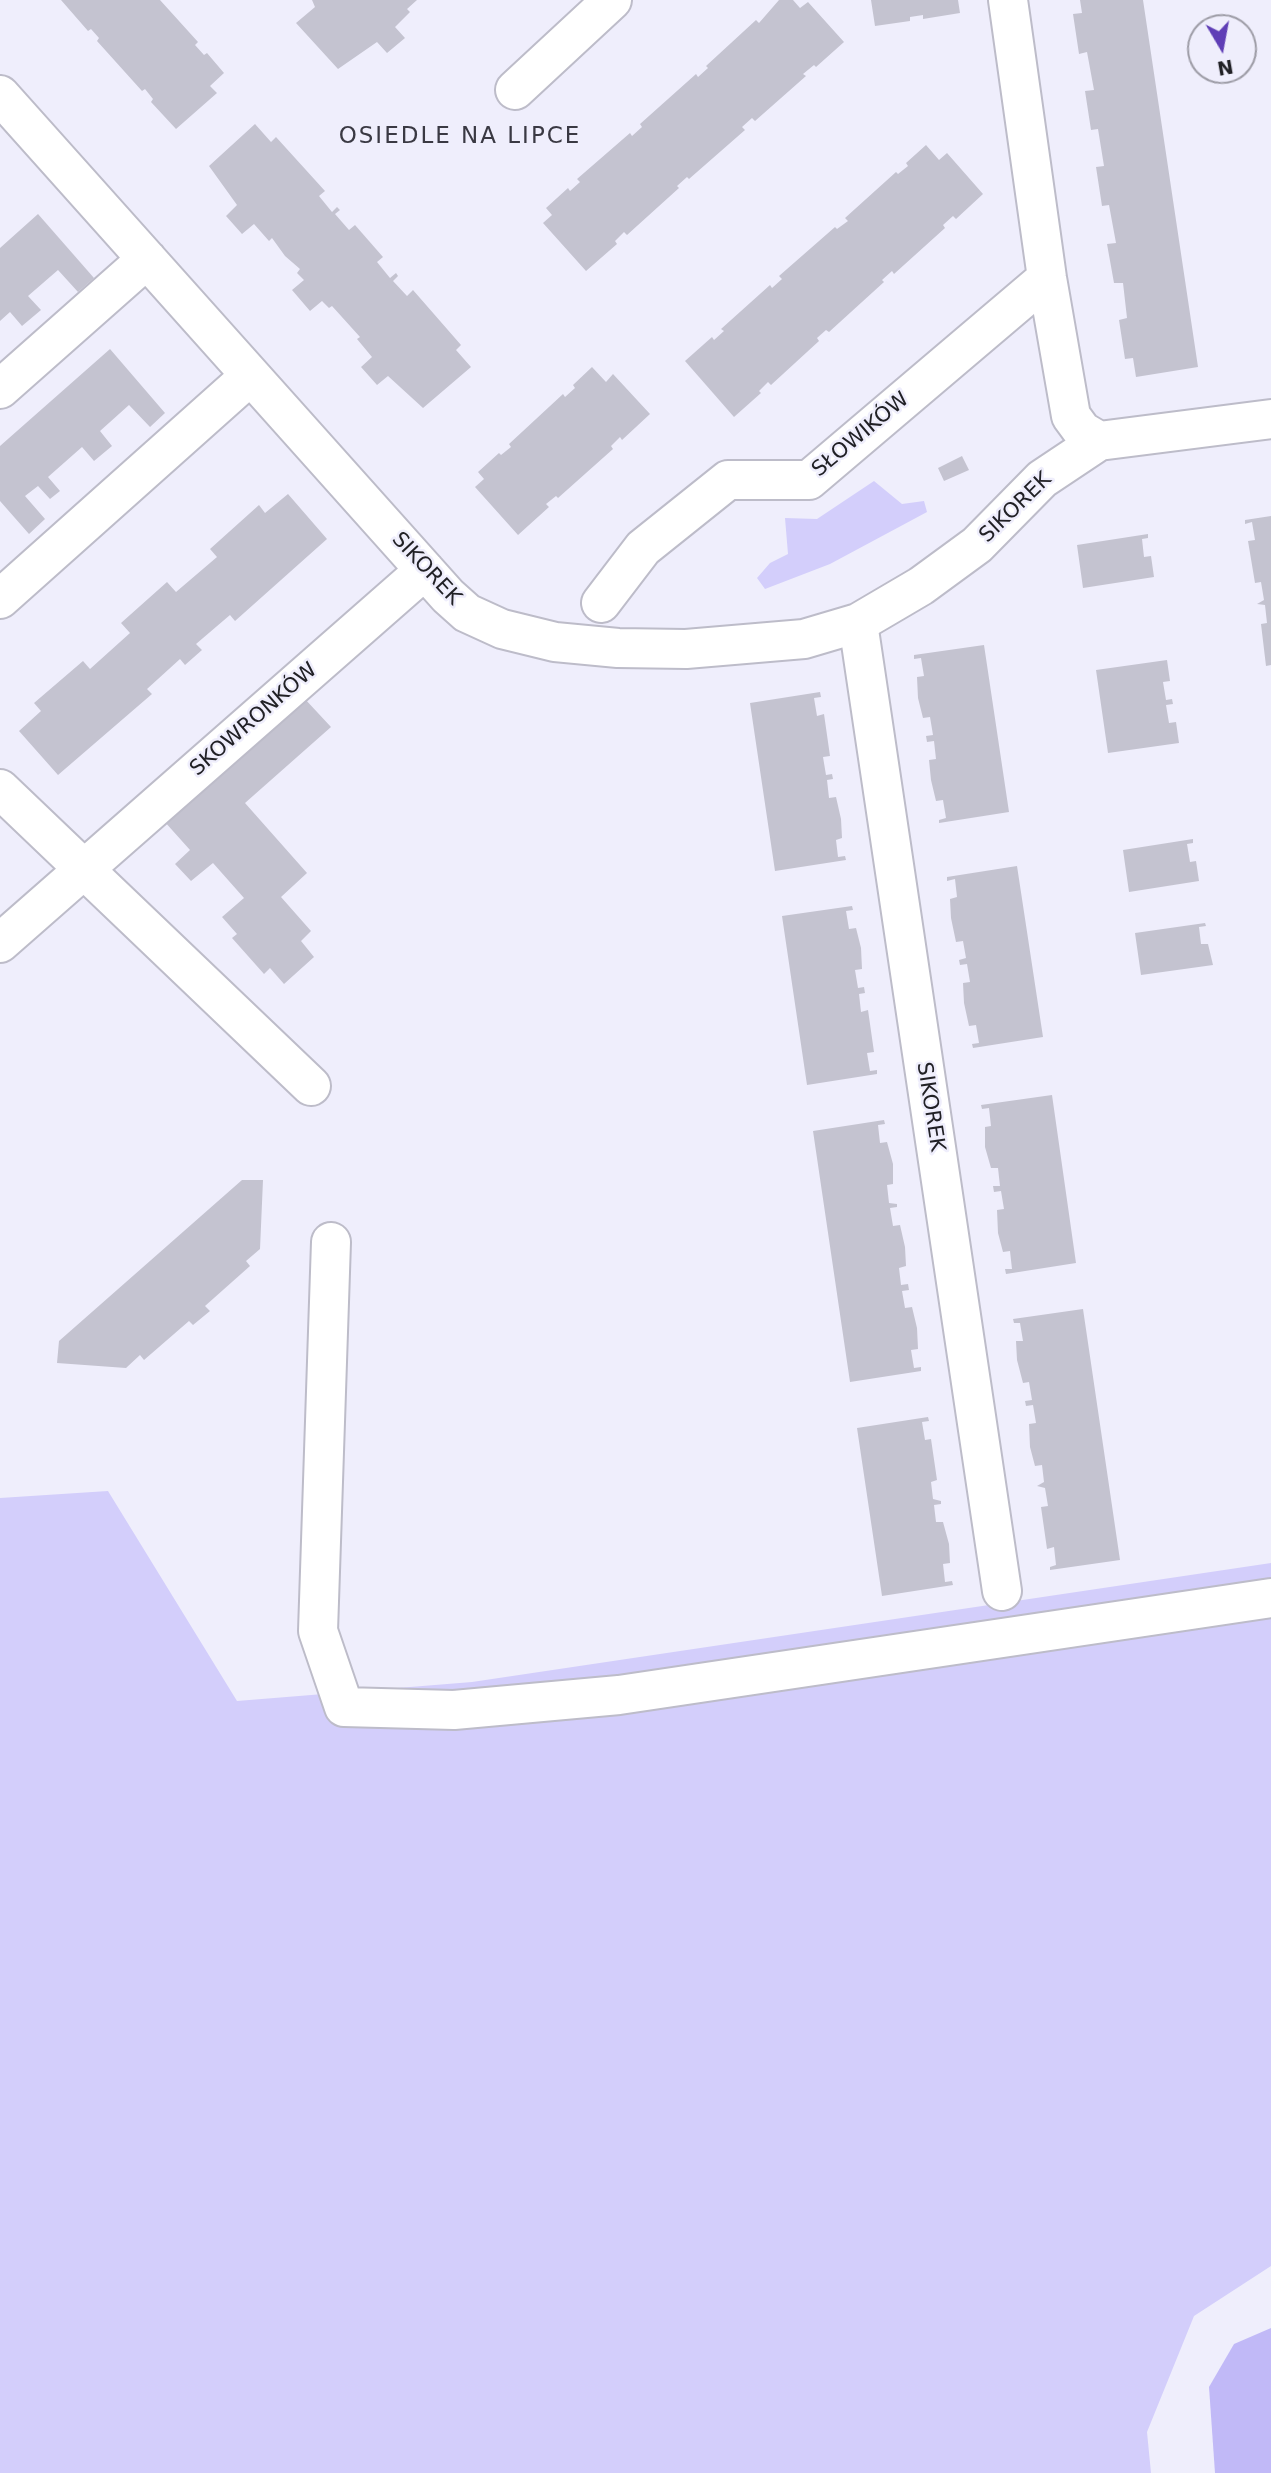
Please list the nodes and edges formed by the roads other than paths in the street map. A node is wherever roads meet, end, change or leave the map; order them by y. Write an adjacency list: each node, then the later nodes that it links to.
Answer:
1 (611, 0): 3 (street)
2 (1008, 0): 6 (street)
3 (515, 90)
4 (0, 95): 5 (street, SIKOREK)
5 (147, 259): 7 (street, SIKOREK); 8 (street)
6 (1046, 278): 10 (street); 13 (street, SŁOWIKÓW)
7 (250, 376): 11 (street, SIKOREK); 12 (street)
8 (0, 389)
9 (1271, 419): 10 (street, SIKOREK)
10 (1099, 441): 14 (street, SIKOREK)
11 (425, 570): 14 (street, SIKOREK); 16 (street, SKOWRONKÓW)
12 (0, 598)
13 (601, 603)
14 (858, 623): 20 (street, SIKOREK)
15 (0, 789): 16 (street)
16 (83, 870): 17 (street, SKOWRONKÓW); 18 (street)
17 (0, 943)
18 (311, 1086)
19 (331, 1242): 21 (street)
20 (1002, 1591)
21 (1271, 1598)

